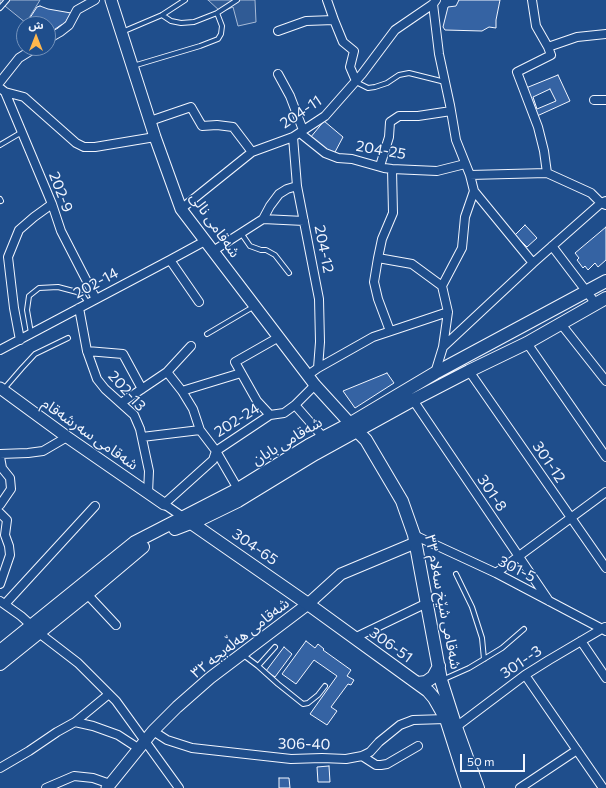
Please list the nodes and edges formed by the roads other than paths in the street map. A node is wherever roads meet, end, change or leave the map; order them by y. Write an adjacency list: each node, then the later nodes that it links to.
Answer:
1 (7, 0): 9 (lane)
2 (95, 0): 15 (street)
3 (111, 0): 14 (street, شەقامی نالی)
4 (185, 0): 11 (lane)
5 (237, 0): 10 (lane)
6 (328, 0): 12 (street)
7 (532, 0): 17 (street)
8 (434, 2): 21 (street, 204-11); 23 (street)
9 (0, 8)
10 (217, 13): 11 (lane); 19 (lane)
11 (162, 15): 14 (lane)
12 (334, 20): 13 (street); 21 (street)
13 (278, 31)
14 (122, 32): 19 (street, شەقامی نالی)
15 (56, 34)
16 (606, 34): 17 (street)
17 (548, 47): 38 (street)
18 (22, 56): 22 (street)
19 (132, 66): 29 (street, شەقامی نالی)
20 (278, 74): 31 (street)
21 (356, 81): 23 (lane); 31 (street, 204-11)
22 (0, 82)
23 (445, 83): 28 (street)
24 (2, 90): 25 (street); 30 (street, 202-9); 32 (street)
25 (0, 100)
26 (594, 100): 27 (street)
27 (606, 100)
28 (451, 111): 35 (street); 36 (street)
29 (150, 121): 32 (street, شەقامی نالی); 34 (street)
30 (22, 132): 33 (lane); 43 (street, 202-9)
31 (299, 133): 34 (street, 204-11); 36 (street, 204-25); 40 (street, 204-12)
32 (155, 137): 44 (street, شەقامی نالی)
33 (0, 146)
34 (252, 152): 44 (street, 204-11)
35 (465, 164): 37 (street, 204-25); 39 (street)
36 (380, 166): 37 (street, 204-25)
37 (392, 169): 52 (street)
38 (547, 173): 39 (street); 42 (street)
39 (470, 175): 41 (street)
40 (297, 186): 45 (street); 46 (street, 204-12)
41 (474, 191): 54 (street); 57 (street)
42 (604, 203): 49 (street)
43 (52, 204): 51 (street); 60 (street, 202-9)
44 (181, 209): 48 (street, شەقامی نالی)
45 (263, 219): 46 (street); 47 (street)
46 (304, 221): 77 (street, 204-12)
47 (240, 233): 50 (street); 55 (lane)
48 (205, 241): 50 (street, شەقامی نالی); 53 (street, 202-14)
49 (552, 246): 54 (street); 58 (street)
50 (213, 251): 62 (street, شەقامی نالی)
51 (4, 255): 71 (street)
52 (378, 258): 57 (street); 66 (street)
53 (170, 260): 60 (street, 202-14); 61 (street)
54 (533, 264): 74 (street)
55 (289, 272)
56 (602, 283): 58 (main road, شەقامی بابان); 59 (street)
57 (442, 286): 64 (street)
58 (587, 291): 59 (street); 80 (main road, شەقامی بابان)
59 (603, 300): 65 (main road)
60 (92, 301): 63 (street, 202-14); 67 (lane)
61 (199, 302)
62 (256, 306): 68 (lane); 69 (street, شەقامی نالی)
63 (79, 308): 67 (street, 202-14); 76 (street, 202-13)
64 (448, 312): 66 (street); 74 (street)
65 (561, 324): 72 (main road); 83 (street)
66 (390, 332): 77 (street)
67 (32, 333): 71 (street, 202-14)
68 (207, 334)
69 (279, 337): 81 (street); 82 (street, شەقامی نالی)
70 (68, 338): 85 (lane)
71 (20, 340): 75 (street, 202-14)
72 (527, 342): 78 (main road); 99 (street)
73 (191, 346): 79 (street)
74 (444, 347): 80 (street)
75 (0, 350)
76 (87, 351): 86 (street); 89 (street, 202-13)
77 (318, 368): 82 (street)
78 (469, 371): 88 (main road); 107 (street, 301-12)
79 (167, 372): 86 (street); 87 (street)
80 (435, 372): 92 (main road, شەقامی بابان)
81 (241, 373): 87 (street); 91 (street)
82 (308, 375): 84 (street, شەقامی نالی)
83 (606, 381)
84 (315, 385): 90 (street, 202-24); 92 (street, شەقامی نالی)
85 (2, 389): 94 (street, شەقامی سەرشەقام)
86 (142, 389): 89 (street)
87 (182, 391): 93 (street)
88 (413, 400): 92 (main road); 110 (street, 301-8)
89 (120, 403): 95 (street, 202-13)
90 (295, 405): 91 (street, 202-24); 96 (street)
91 (270, 415): 97 (street, 202-24)
92 (354, 427): 96 (main road, شەقامی بابان); 108 (main road); 109 (main road, شەقامی شێخ سەلام ٣٣)
93 (200, 430): 95 (street); 97 (street)
94 (67, 436): 98 (street); 102 (street, شەقامی سەرشەقام)
95 (142, 437): 102 (street, 202-13)
96 (323, 437): 100 (main road, شەقامی بابان)
97 (216, 451): 100 (street); 103 (street, 202-24)
98 (0, 455): 104 (street)
99 (606, 457)
100 (238, 489): 108 (main road, شەقامی بابان)
101 (606, 492): 107 (street)
102 (148, 493): 103 (street, شەقامی سەرشەقام)
103 (164, 504): 108 (street)
104 (0, 505)
105 (95, 506): 117 (street)
106 (0, 513): 114 (street)
107 (570, 518): 110 (street); 111 (street, 301-12)
108 (187, 520): 115 (main road); 119 (main road, 304-65); 121 (main road, شەقامی بابان)
109 (415, 539): 112 (street, 301-5); 118 (main road, شەقامی شێخ سەلام ٣٣); 119 (street, شەقامی هەڵەبجە ٣٢)
110 (519, 557): 112 (street); 116 (street, 301-8)
111 (606, 568)
112 (496, 573): 116 (street, 301-5)
113 (456, 574): 129 (lane)
114 (0, 584)
115 (87, 594): 120 (street); 121 (main road)
116 (549, 601): 123 (street, 301-5)
117 (2, 602): 121 (street)
118 (427, 603): 124 (street); 132 (main road, شەقامی شێخ سەلام ٣٣)
119 (308, 604): 124 (main road, 306-51); 128 (street, شەقامی هەڵەبجە ٣٢)
120 (116, 625)
121 (36, 629): 127 (main road, شەقامی بابان); 130 (main road); 138 (street)
122 (524, 629): 129 (lane)
123 (605, 629): 125 (street, 301--3)
124 (354, 638): 136 (main road, 306-51)
125 (581, 641): 133 (street, 301--3); 134 (street)
126 (275, 647): 131 (lane)
127 (0, 651)
128 (242, 654): 131 (lane); 141 (street, شەقامی هەڵەبجە ٣٢)
129 (484, 660): 135 (lane)
130 (0, 664)
131 (258, 666): 137 (lane)
132 (439, 666): 135 (main road, شەقامی شێخ سەلام ٣٣); 136 (main road)
133 (525, 675): 140 (street, 301--3); 144 (street)
134 (606, 678)
135 (442, 680): 140 (main road, شەقامی شێخ سەلام ٣٣)
136 (418, 683): 140 (main road, 306-51)
137 (325, 686)
138 (109, 694): 139 (street); 142 (street)
139 (75, 722): 142 (street); 147 (street)
140 (451, 723): 145 (street); 146 (main road, شەقامی شێخ سەلام ٣٣)
141 (153, 731): 142 (street, شەقامی هەڵەبجە ٣٢); 145 (street, 306-40)
142 (142, 744): 148 (street, شەقامی هەڵەبجە ٣٢); 151 (street)
143 (418, 746): 145 (street)
144 (577, 750): 149 (street); 154 (street)
145 (362, 756)
146 (465, 765): 152 (main road, شەقامی شێخ سەلام ٣٣); 153 (main road, شەقامی شێخ سەلام ٣٣)
147 (0, 768)
148 (109, 786): 150 (street)
149 (523, 787)
150 (46, 788)
151 (179, 788)
152 (468, 788)
153 (478, 788)
154 (603, 788)

